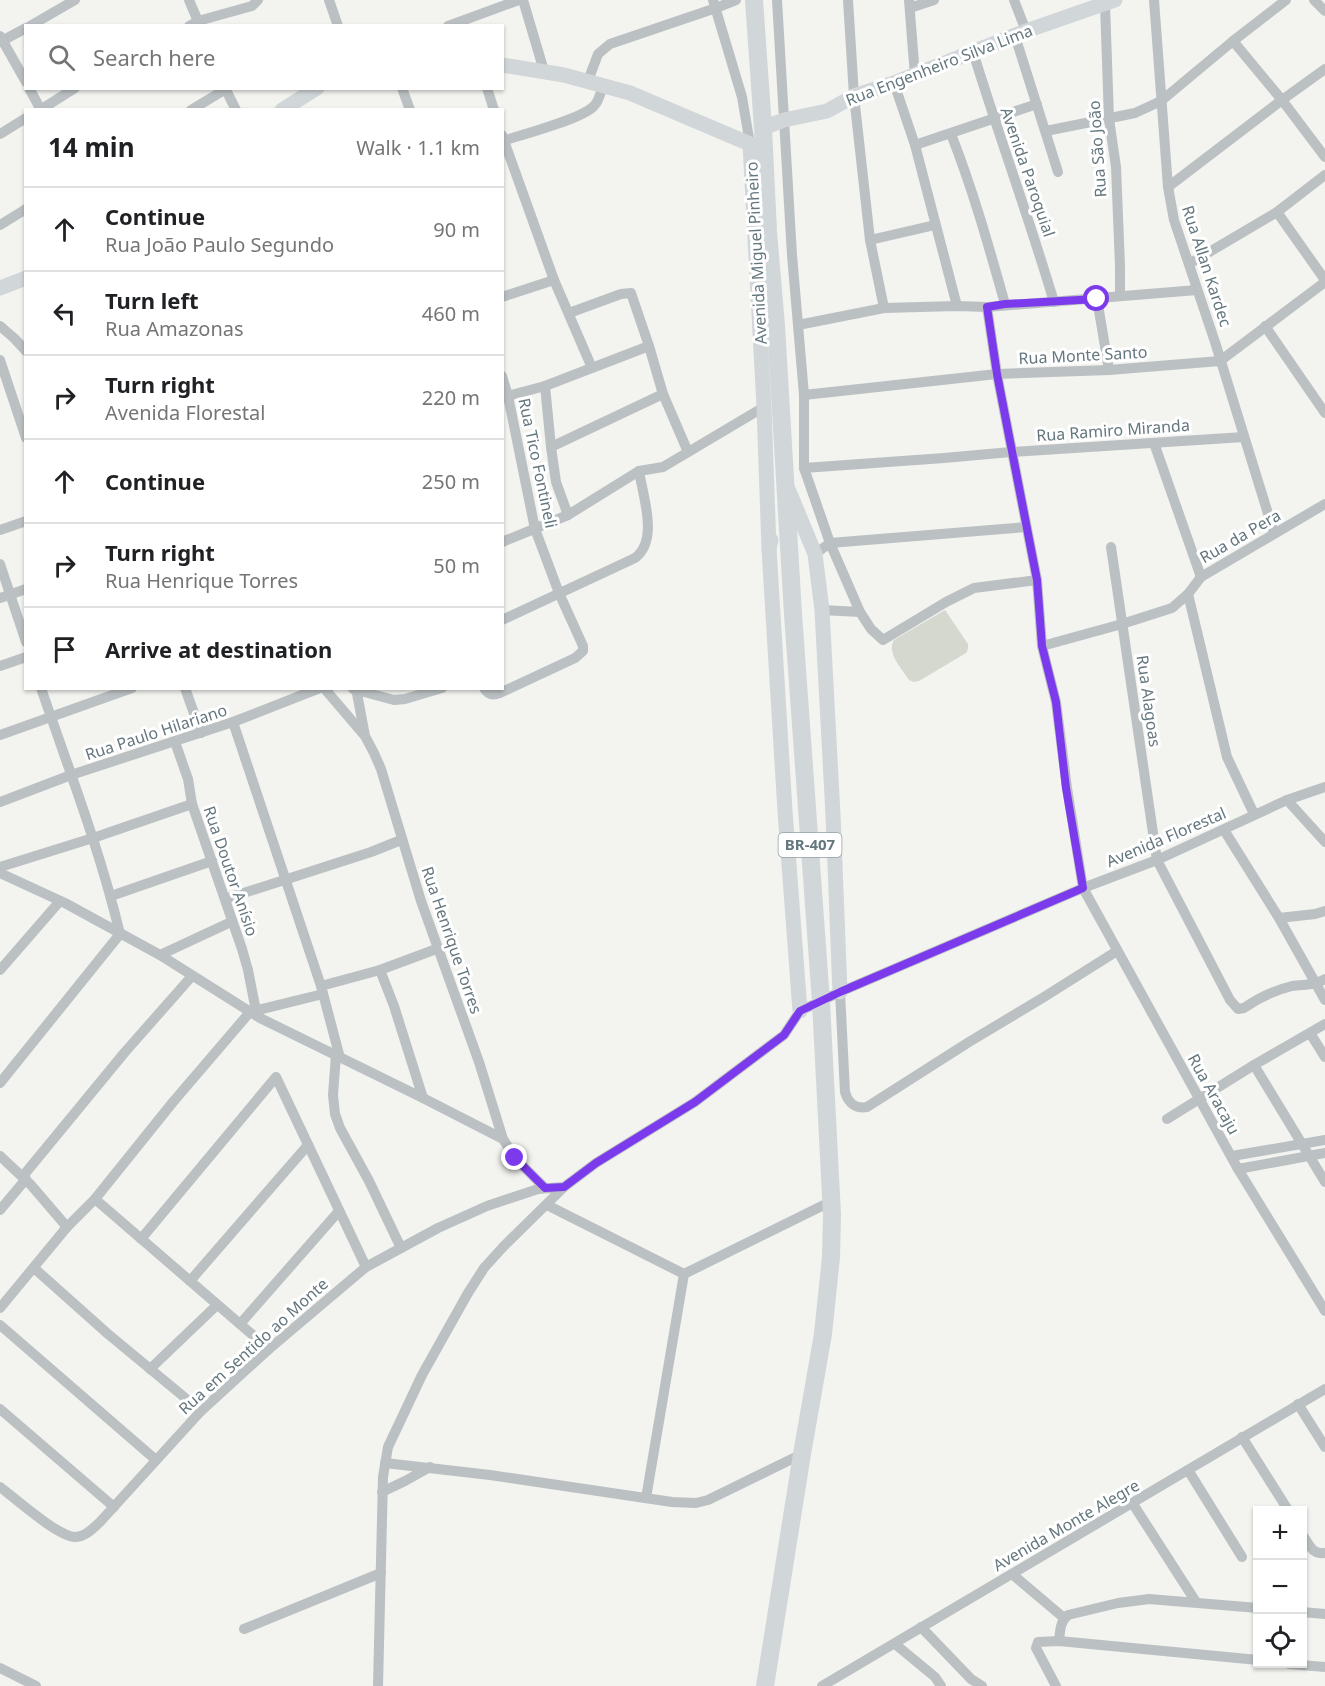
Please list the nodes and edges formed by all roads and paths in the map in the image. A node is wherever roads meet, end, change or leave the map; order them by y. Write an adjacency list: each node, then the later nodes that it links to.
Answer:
1 (75, 0): 19 (street)
2 (189, 0): 20 (street)
3 (258, 0): 20 (street)
4 (329, 0): 21 (street)
5 (521, 0): 22 (street); 30 (street)
6 (736, 0): 16 (street)
7 (753, 0): 57 (highway, BR-407)
8 (777, 0): 56 (street)
9 (848, 0): 42 (street)
10 (934, 0): 17 (street)
11 (1014, 0): 24 (street)
12 (1154, 0): 44 (street, Rua Allan Kardec)
13 (1286, 0): 26 (street)
14 (1314, 0): 18 (street)
15 (1108, 1): 24 (street, Rua Engenheiro Silva Lima); 55 (street, Rua São João)
16 (715, 4): 33 (street); 64 (street)
17 (910, 4): 31 (street)
18 (1325, 11)
19 (33, 24)
20 (196, 24)
21 (337, 24)
22 (454, 24)
23 (24, 29): 25 (street)
24 (1021, 34): 27 (street, Rua Engenheiro Silva Lima); 45 (street)
25 (1, 40): 32 (street)
26 (1233, 41): 43 (street); 44 (street)
27 (973, 52): 31 (street, Rua Engenheiro Silva Lima); 54 (street, Avenida Paroquial)
28 (504, 65): 30 (street, Avenida Miguel Pinheiro)
29 (1325, 69): 43 (street)
30 (544, 71): 33 (street, Avenida Miguel Pinheiro)
31 (915, 76): 34 (street, Rua Engenheiro Silva Lima)
32 (24, 79)
33 (595, 83): 61 (street); 64 (street, Avenida Miguel Pinheiro)
34 (894, 83): 42 (street, Rua Engenheiro Silva Lima); 63 (street)
35 (30, 90): 46 (street)
36 (72, 90): 47 (street)
37 (223, 90): 48 (street)
38 (226, 90): 49 (street)
39 (314, 90): 50 (street)
40 (403, 90): 51 (street)
41 (488, 90): 52 (street)
42 (854, 96): 56 (street, Rua Engenheiro Silva Lima); 73 (street)
43 (1282, 100): 65 (street); 68 (street)
44 (1161, 101): 55 (street); 68 (street, Rua Allan Kardec)
45 (1037, 104): 54 (street); 58 (street)
46 (39, 108)
47 (42, 108)
48 (194, 108)
49 (235, 108)
50 (285, 108)
51 (409, 108)
52 (493, 108)
53 (24, 119): 59 (street)
54 (994, 119): 60 (street); 83 (street, Avenida Paroquial)
55 (1109, 119): 58 (street); 81 (street, Rua São João)
56 (784, 120): 57 (street, Rua Engenheiro Silva Lima); 89 (street)
57 (764, 128): 64 (highway, BR-407)
58 (1046, 131): 66 (street)
59 (0, 134)
60 (951, 134): 63 (street); 84 (street)
61 (504, 139)
62 (504, 142): 76 (street)
63 (915, 145): 72 (street)
64 (757, 146): 104 (street, Avenida Miguel Pinheiro); 114 (highway, BR-407)
65 (1325, 157)
66 (1058, 172)
67 (1325, 175): 70 (street)
68 (1168, 187): 74 (street, Rua Allan Kardec)
69 (24, 210): 71 (street)
70 (1277, 212): 74 (street); 77 (street)
71 (0, 225)
72 (935, 225): 73 (street); 85 (street)
73 (870, 240): 87 (street)
74 (1189, 264): 79 (street, Rua Allan Kardec)
75 (24, 279): 78 (street)
76 (554, 280): 80 (street); 88 (street)
77 (1325, 281): 91 (street)
78 (0, 288)
79 (1197, 290): 81 (street); 95 (street, Rua Allan Kardec)
80 (504, 296)
81 (1120, 296): 82 (street)
82 (1097, 299): 83 (street); 97 (street)
83 (1054, 302): 84 (street)
84 (1005, 304): 86 (street)
85 (957, 306): 86 (street); 87 (street)
86 (987, 307): 98 (street, Rua Aracaju)
87 (884, 308): 89 (street)
88 (569, 313): 92 (street); 96 (street)
89 (798, 325): 102 (street)
90 (0, 326): 93 (street)
91 (1265, 327): 95 (street); 105 (street)
92 (649, 346): 96 (street); 101 (street)
93 (24, 349)
94 (0, 360): 106 (street)
95 (1221, 361): 97 (street, Rua Monte Santo); 107 (street, Rua Allan Kardec)
96 (592, 368): 100 (street)
97 (1109, 370): 98 (street, Rua Monte Santo)
98 (997, 374): 102 (street, Rua Monte Santo); 111 (street, Rua Aracaju)
99 (504, 383): 103 (street, Rua Tico Fontineli)
100 (545, 386): 103 (street); 109 (street)
101 (663, 394): 109 (street); 110 (street)
102 (804, 394): 112 (street)
103 (508, 396): 119 (street, Rua Tico Fontineli)
104 (764, 407): 110 (street); 125 (street, Avenida Miguel Pinheiro)
105 (1324, 411)
106 (24, 432)
107 (1244, 437): 108 (street, Rua Ramiro Miranda); 121 (street, Rua Allan Kardec)
108 (1154, 443): 111 (street, Rua Ramiro Miranda); 128 (street)
109 (551, 447): 116 (street)
110 (688, 452): 113 (street)
111 (1011, 452): 112 (street, Rua Ramiro Miranda); 118 (street, Rua Aracaju)
112 (804, 468): 123 (street)
113 (639, 471): 116 (street); 131 (street)
114 (786, 486): 125 (street); 126 (street); 190 (highway, BR-407)
115 (1325, 504): 121 (street, Rua da Pera)
116 (568, 515): 119 (street)
117 (24, 522): 120 (street)
118 (1026, 527): 123 (street); 129 (street, Rua Aracaju)
119 (535, 529): 122 (street); 131 (street, Rua Tico Fontineli)
120 (0, 530)
121 (1274, 533): 128 (street, Rua da Pera)
122 (504, 541)
123 (830, 543): 126 (street); 135 (street)
124 (1111, 548): 137 (street, Rua Alagoas)
125 (769, 549): 192 (street, Avenida Miguel Pinheiro)
126 (815, 554): 134 (street)
127 (0, 564): 133 (street)
128 (1201, 577): 132 (street, Rua da Pera)
129 (1037, 580): 135 (street); 139 (street, Rua Aracaju)
130 (24, 590): 133 (street)
131 (559, 593): 136 (street); 150 (street, Rua Tico Fontineli)
132 (1188, 594): 137 (street, Rua da Pera); 162 (street)
133 (5, 596): 138 (street)
134 (822, 610): 135 (street); 188 (street)
135 (860, 612)
136 (504, 619)
137 (1122, 624): 139 (street, Rua da Pera); 167 (street, Rua Alagoas)
138 (24, 638)
139 (1042, 646): 172 (street, Rua Aracaju)
140 (24, 658): 141 (street)
141 (0, 666)
142 (42, 690): 151 (street)
143 (127, 690): 151 (street)
144 (186, 690): 153 (street)
145 (317, 690): 152 (street, Rua Paulo Hilariano)
146 (324, 690): 155 (street)
147 (355, 690): 155 (street, Rua Henrique Torres)
148 (359, 690): 149 (street)
149 (434, 690)
150 (486, 690)
151 (51, 718): 154 (street); 157 (street)
152 (233, 722): 153 (street, Rua Paulo Hilariano); 171 (street)
153 (201, 733): 156 (street, Rua Paulo Hilariano)
154 (0, 735)
155 (365, 736): 165 (street, Rua Henrique Torres)
156 (175, 742): 157 (street, Rua Paulo Hilariano); 161 (street, Rua Doutor Anísio)
157 (71, 775): 160 (street, Rua Paulo Hilariano); 164 (street)
158 (1325, 787): 159 (street, Avenida Florestal)
159 (1287, 800): 162 (street, Avenida Florestal); 166 (street)
160 (0, 802)
161 (192, 804): 164 (street); 168 (street, Rua Doutor Anísio)
162 (1254, 814): 163 (street, Avenida Florestal)
163 (1224, 830): 167 (street, Avenida Florestal); 177 (street)
164 (93, 838): 169 (street); 173 (street)
165 (401, 840): 171 (street); 180 (street, Rua Henrique Torres)
166 (1325, 842)
167 (1157, 860): 172 (street, Avenida Florestal); 186 (street, Rua Alagoas)
168 (212, 861): 173 (street); 174 (street, Rua Doutor Anísio)
169 (0, 867)
170 (0, 873): 175 (street)
171 (284, 879): 174 (street); 187 (street)
172 (1083, 888): 181 (street, Rua Aracaju); 188 (street, Avenida Florestal)
173 (111, 896): 179 (street)
174 (225, 899): 178 (street, Rua Doutor Anísio)
175 (60, 901): 179 (street); 183 (street)
176 (1325, 910): 177 (street)
177 (1278, 918): 186 (street)
178 (231, 922): 182 (street); 191 (street, Rua Doutor Anísio)
179 (120, 934): 182 (street); 198 (street)
180 (439, 948): 184 (street); 202 (street, Rua Henrique Torres)
181 (1117, 951): 188 (street); 200 (street, Rua Aracaju)
182 (160, 955): 185 (street)
183 (0, 970)
184 (380, 970): 187 (street); 199 (street)
185 (192, 976): 191 (street); 211 (street)
186 (1321, 982): 189 (street)
187 (322, 990): 191 (street); 195 (street)
188 (840, 992): 190 (street, Avenida Florestal)
189 (1325, 1000)
190 (821, 1002): 192 (street, Avenida Florestal); 216 (highway, BR-407)
191 (253, 1011): 195 (street); 215 (street)
192 (800, 1011): 213 (street)
193 (1325, 1024): 194 (street)
194 (1310, 1033): 196 (street); 197 (street)
195 (338, 1056): 199 (street); 222 (street)
196 (1325, 1056)
197 (1254, 1065): 200 (street); 204 (street)
198 (0, 1083)
199 (423, 1098): 202 (street)
200 (1200, 1098): 201 (street); 208 (street, Rua Aracaju)
201 (1167, 1119)
202 (503, 1139): 214 (street, Rua Henrique Torres)
203 (1325, 1140): 204 (street)
204 (1301, 1144): 208 (street); 209 (street)
205 (308, 1145): 219 (street); 221 (street); 226 (street)
206 (1325, 1153): 209 (street)
207 (0, 1156): 211 (street)
208 (1232, 1156): 210 (street, Rua Aracaju)
209 (1309, 1156): 210 (street); 212 (street)
210 (1238, 1169): 229 (street, Rua Aracaju)
211 (24, 1178): 218 (street); 220 (street)
212 (1325, 1182)
213 (564, 1187): 214 (street, Rua em Sentido ao Monte); 217 (street)
214 (545, 1188): 222 (street, Rua em Sentido ao Monte)
215 (95, 1199): 220 (street); 221 (street)
216 (832, 1201): 225 (street); 240 (highway, BR-407)
217 (547, 1205): 225 (street); 242 (street)
218 (0, 1210)
219 (339, 1211): 224 (street); 230 (street)
220 (67, 1227): 223 (street)
221 (141, 1239): 226 (street)
222 (401, 1248): 224 (street, Rua em Sentido ao Monte)
223 (34, 1268): 228 (street); 233 (street)
224 (366, 1268): 232 (street, Rua em Sentido ao Monte)
225 (684, 1274): 247 (street)
226 (190, 1281): 227 (street)
227 (217, 1305): 230 (street); 233 (street)
228 (0, 1308)
229 (1325, 1311)
230 (240, 1324): 232 (street)
231 (0, 1325): 241 (street)
232 (269, 1349): 237 (street, Rua em Sentido ao Monte)
233 (150, 1369): 237 (street)
234 (1325, 1389): 235 (street, Avenida Monte Alegre)
235 (1298, 1404): 238 (street, Avenida Monte Alegre); 239 (street)
236 (0, 1409): 250 (street)
237 (201, 1411): 241 (street, Rua em Sentido ao Monte)
238 (1242, 1437): 244 (street, Avenida Monte Alegre); 249 (street)
239 (1325, 1447)
240 (802, 1454): 247 (street); 271 (highway, BR-407)
241 (156, 1460): 250 (street, Rua em Sentido ao Monte)
242 (385, 1463): 243 (street); 246 (street)
243 (430, 1467): 246 (street); 247 (street)
244 (1188, 1470): 248 (street, Avenida Monte Alegre); 253 (street)
245 (0, 1487): 250 (street, Rua em Sentido ao Monte)
246 (382, 1492): 254 (street)
247 (646, 1498)
248 (1133, 1504): 255 (street, Avenida Monte Alegre); 256 (street)
249 (1285, 1506)
250 (114, 1507)
251 (1307, 1542): 252 (street)
252 (1325, 1553)
253 (1242, 1557)
254 (381, 1573): 262 (street); 270 (street)
255 (1012, 1574): 260 (street); 261 (street, Avenida Monte Alegre)
256 (1196, 1602): 257 (street); 260 (street)
257 (1253, 1608)
258 (1307, 1612): 259 (street)
259 (1325, 1614)
260 (1064, 1618): 263 (street)
261 (921, 1627): 264 (street, Avenida Monte Alegre); 274 (street)
262 (244, 1629)
263 (1059, 1641): 265 (street); 275 (street)
264 (895, 1644): 272 (street, Avenida Monte Alegre); 273 (street)
265 (1253, 1660)
266 (1307, 1666): 267 (street)
267 (1325, 1667)
268 (0, 1668): 269 (street)
269 (36, 1686)
270 (378, 1686)
271 (765, 1686)
272 (822, 1686)
273 (941, 1686)
274 (982, 1686)
275 (1056, 1686)

